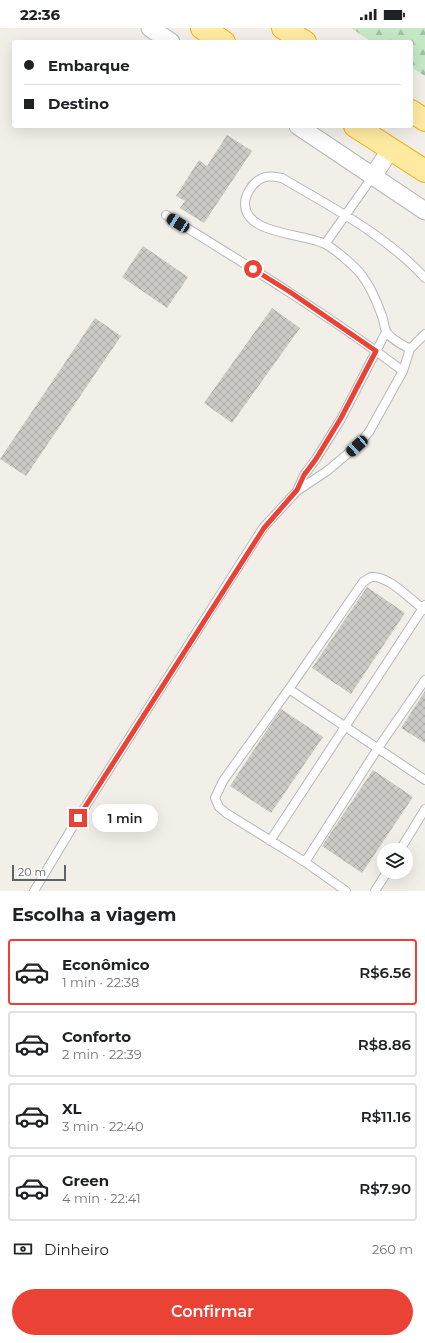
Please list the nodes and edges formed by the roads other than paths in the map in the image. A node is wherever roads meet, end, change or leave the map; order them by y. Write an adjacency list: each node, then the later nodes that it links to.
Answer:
1 (150, 28): 4 (street)
2 (202, 28): 5 (highway)
3 (283, 28): 6 (highway)
4 (168, 40)
5 (221, 40)
6 (302, 40)
7 (413, 112): 8 (highway)
8 (425, 120)
9 (301, 128): 13 (street)
10 (358, 128): 11 (highway)
11 (391, 149): 12 (highway); 13 (street)
12 (425, 171)
13 (373, 176): 14 (street); 16 (lane)
14 (425, 211)
15 (166, 215): 22 (lane)
16 (345, 215): 17 (lane); 17 (lane); 18 (lane)
17 (325, 244): 19 (lane)
18 (425, 278)
19 (386, 332): 21 (lane); 22 (lane)
20 (425, 334): 21 (lane)
21 (410, 349): 23 (lane)
22 (376, 351): 23 (lane); 24 (lane)
23 (403, 371): 24 (lane)
24 (297, 490): 36 (lane)
25 (424, 607): 27 (lane); 28 (lane)
26 (425, 680): 29 (lane)
27 (289, 689): 28 (lane); 32 (lane)
28 (345, 726): 29 (lane); 32 (lane)
29 (378, 748): 30 (lane); 34 (lane)
30 (425, 780)
31 (425, 809): 33 (lane)
32 (270, 841): 34 (lane)
33 (404, 843)
34 (305, 862): 37 (lane)
35 (383, 879): 38 (lane)
36 (34, 891)
37 (346, 891)
38 (375, 891)

